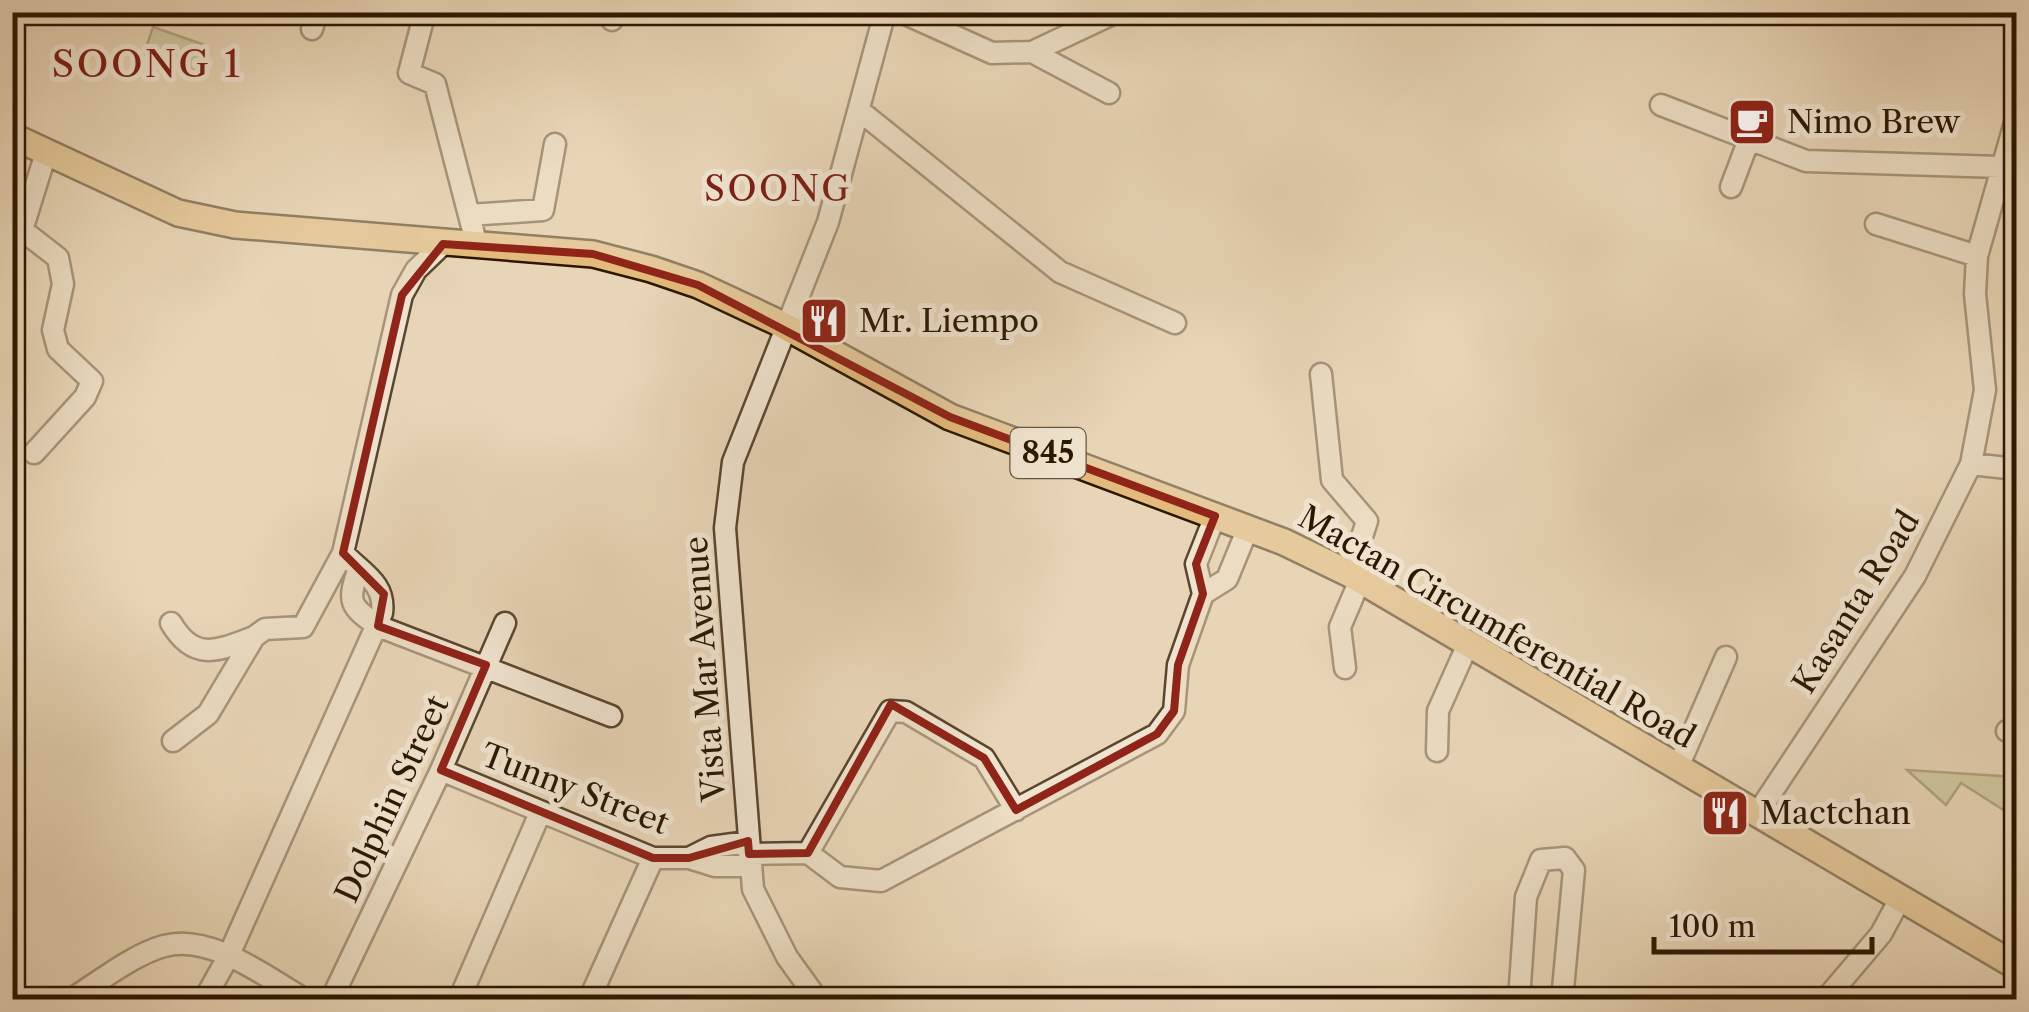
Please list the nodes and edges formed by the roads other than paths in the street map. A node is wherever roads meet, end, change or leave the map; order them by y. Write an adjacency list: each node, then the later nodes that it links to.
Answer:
1 (885, 12): 8 (street, Vista Mar Avenue)
2 (901, 12): 5 (street)
3 (1116, 12): 5 (street)
4 (420, 14): 16 (street)
5 (1032, 52): 6 (street)
6 (1109, 93)
7 (1661, 106): 11 (street)
8 (860, 110): 21 (street); 22 (street, Vista Mar Avenue)
9 (2016, 119): 14 (street, Kasanta Road)
10 (12, 136): 13 (main road, Mactan Circumferential Road / 845)
11 (1748, 142): 14 (street); 15 (street)
12 (555, 144): 16 (street)
13 (46, 153): 18 (main road, Mactan Circumferential Road / 845); 24 (street)
14 (2001, 167): 20 (street, Kasanta Road)
15 (1730, 187)
16 (469, 215): 19 (street)
17 (1876, 224): 20 (street)
18 (443, 244): 19 (main road, Mactan Circumferential Road / 845); 29 (street)
19 (477, 246): 22 (main road, Mactan Circumferential Road / 845)
20 (1977, 256): 25 (street, Kasanta Road)
21 (1175, 323)
22 (789, 328): 27 (main road, Mactan Circumferential Road / 845); 48 (street, Vista Mar Avenue)
23 (1321, 374): 30 (street)
24 (34, 453)
25 (1971, 464): 26 (street); 47 (street, Kasanta Road)
26 (2016, 470)
27 (1215, 516): 28 (main road, Mactan Circumferential Road / 845); 31 (street)
28 (1248, 528): 30 (main road, Mactan Circumferential Road / 845); 31 (street)
29 (343, 553): 34 (street); 35 (street)
30 (1355, 577): 36 (main road, Mactan Circumferential Road / 845); 39 (street)
31 (1203, 594): 45 (street)
32 (171, 623): 35 (street)
33 (505, 623): 38 (street, Dolphin Street)
34 (378, 626): 38 (street); 52 (street)
35 (254, 638): 41 (street)
36 (1468, 644): 42 (street); 43 (main road, Mactan Circumferential Road / 845)
37 (1726, 657): 43 (street)
38 (486, 664): 40 (street); 44 (street, Dolphin Street)
39 (1345, 668)
40 (612, 716)
41 (173, 741)
42 (1437, 752)
43 (1678, 767): 47 (main road, Mactan Circumferential Road / 845)
44 (441, 770): 46 (street, Tunny Street); 57 (street, Dolphin Street)
45 (1016, 810): 49 (street); 49 (street)
46 (540, 813): 50 (street, Tunny Street); 58 (street)
47 (1757, 814): 51 (main road, Mactan Circumferential Road / 845)
48 (749, 854): 49 (street, Tunny Street); 50 (street, Tunny Street); 60 (street, Vista Mar Avenue)
49 (808, 854)
50 (653, 858): 59 (street)
51 (1901, 897): 53 (main road, Mactan Circumferential Road / 845); 63 (street)
52 (228, 956): 54 (street); 55 (street); 56 (street)
53 (2016, 966)
54 (70, 1000)
55 (204, 1000)
56 (306, 1000)
57 (331, 1000)
58 (458, 1000)
59 (589, 1000)
60 (818, 1000)
61 (1519, 1000): 62 (street)
62 (1562, 1000)
63 (1826, 1000)

